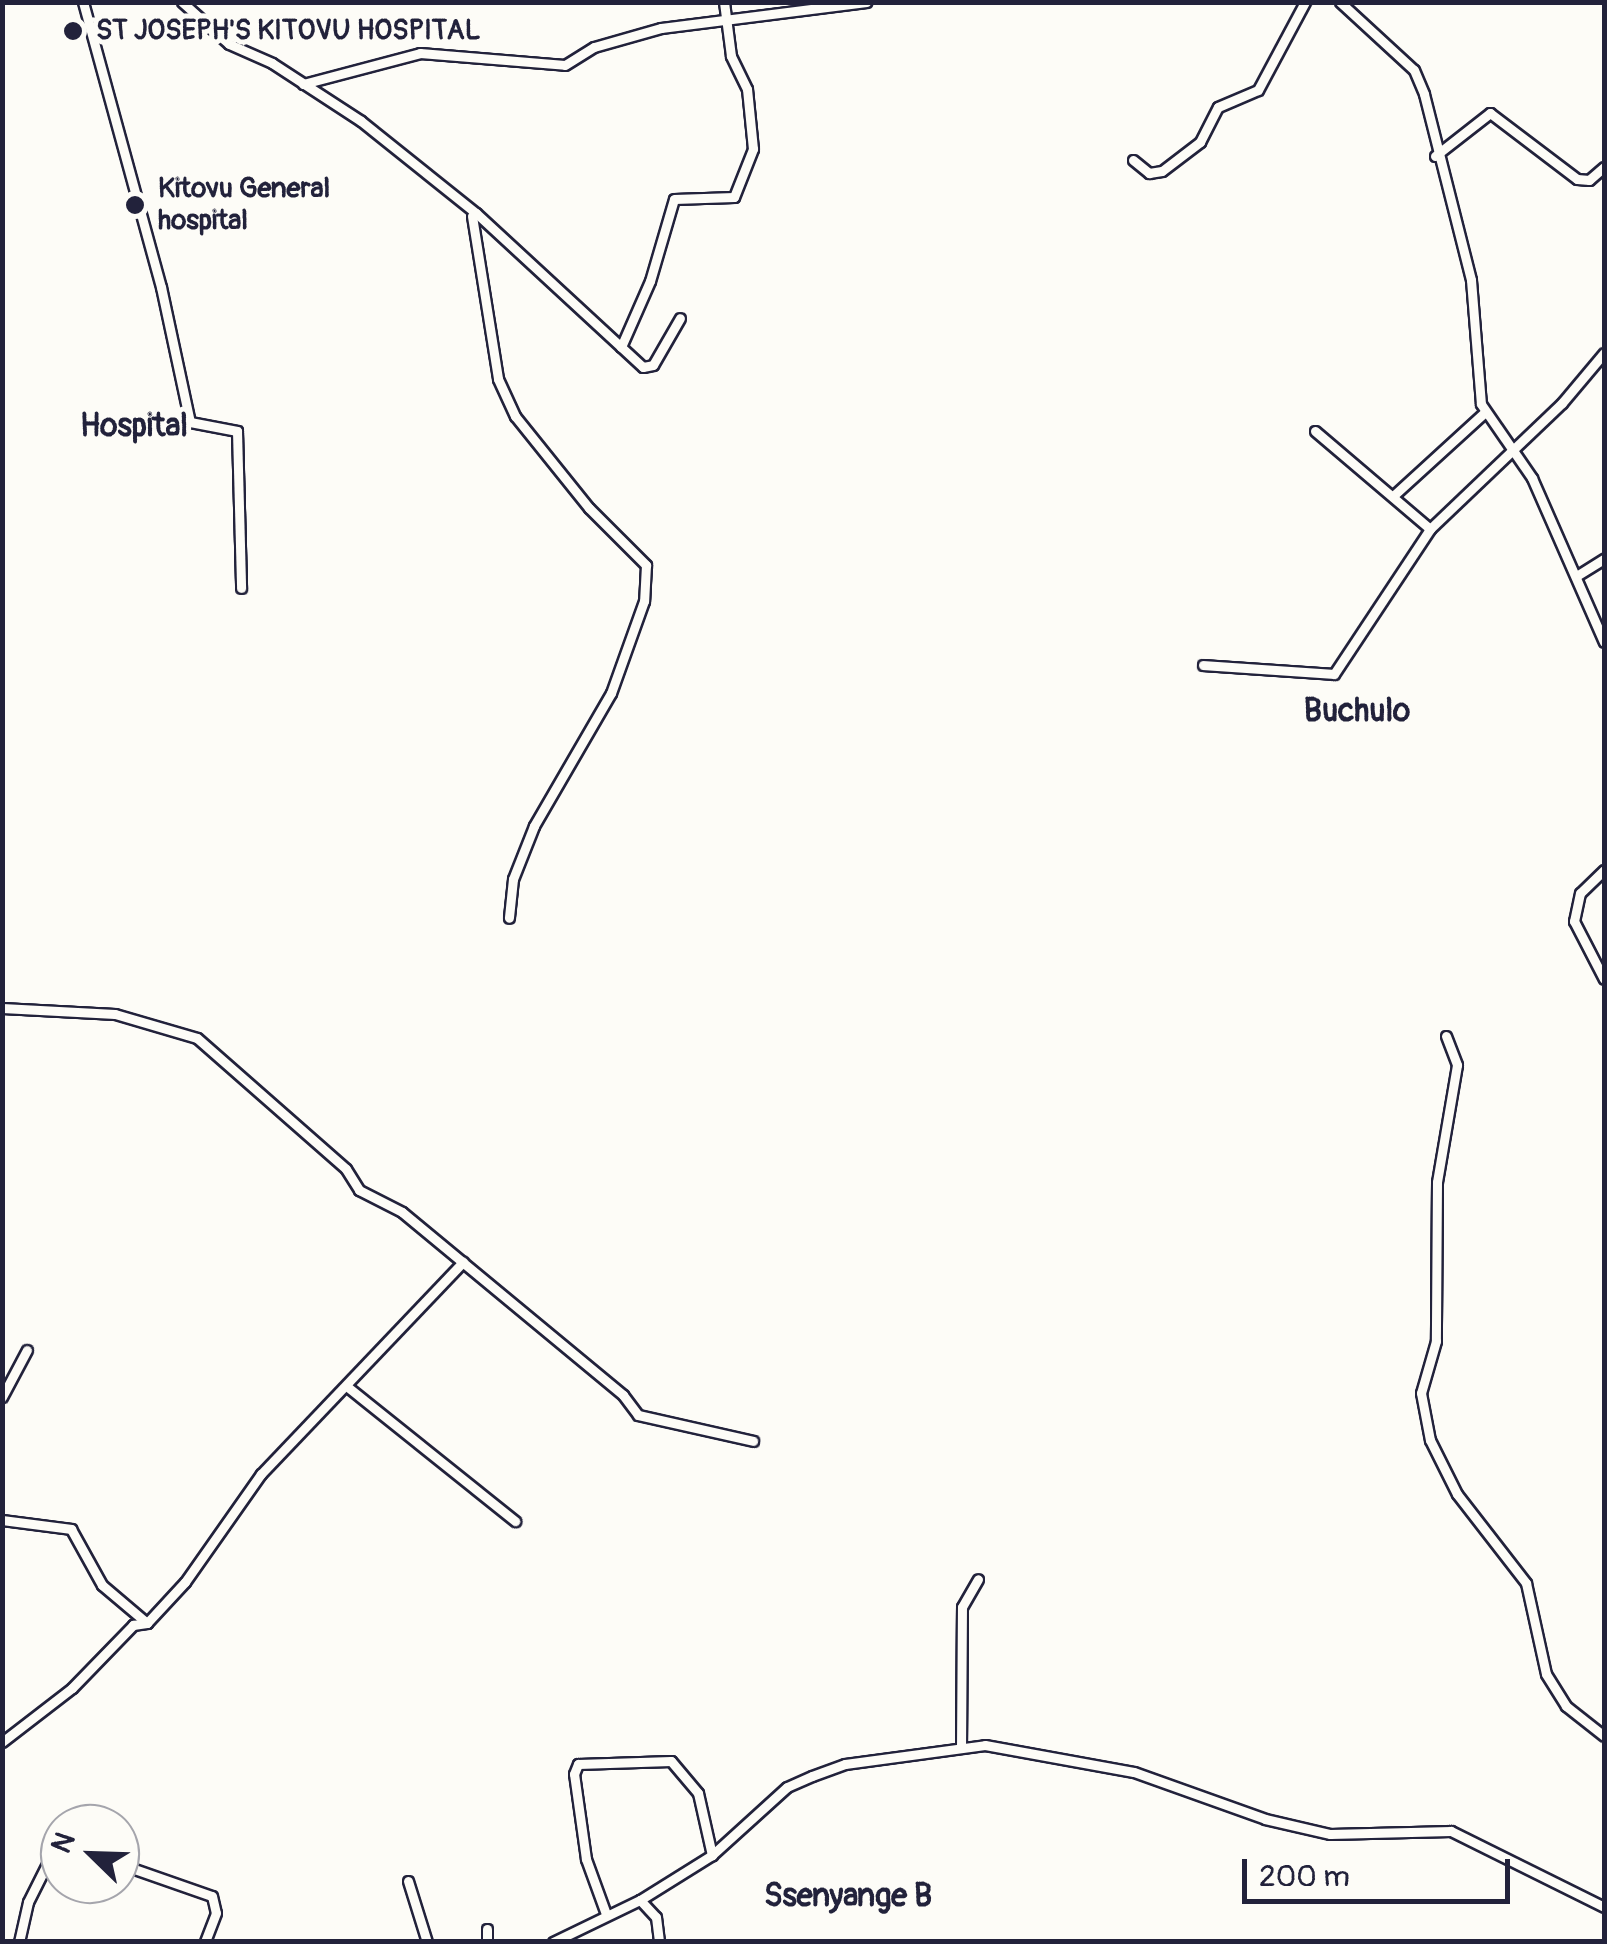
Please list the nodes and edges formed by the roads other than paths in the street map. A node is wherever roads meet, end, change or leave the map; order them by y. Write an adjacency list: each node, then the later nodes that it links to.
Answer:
1 (83, 2): 23 (street)
2 (182, 2): 8 (street)
3 (724, 2): 7 (street)
4 (866, 2): 7 (street)
5 (1305, 2): 10 (street)
6 (1340, 2): 9 (street)
7 (726, 24): 8 (street); 14 (street)
8 (303, 84): 12 (street)
9 (1435, 156): 11 (street); 16 (street)
10 (1133, 160)
11 (1604, 168)
12 (472, 216): 14 (street); 27 (street)
13 (680, 318): 14 (street)
14 (622, 347)
15 (1604, 353): 18 (street)
16 (1484, 413): 18 (street); 19 (street)
17 (1314, 431): 19 (street)
18 (1514, 448): 20 (street); 22 (street)
19 (1393, 496): 20 (street)
20 (1430, 529): 25 (street)
21 (1604, 558): 22 (street)
22 (1578, 575): 24 (street)
23 (241, 588)
24 (1604, 642)
25 (1203, 665)
26 (1604, 870): 28 (street)
27 (509, 918)
28 (1604, 980)
29 (2, 1008): 31 (street)
30 (1446, 1036): 40 (street)
31 (463, 1262): 33 (street); 35 (street)
32 (27, 1350): 34 (street)
33 (349, 1388): 37 (street); 39 (street)
34 (2, 1397)
35 (754, 1441)
36 (2, 1520): 39 (street)
37 (514, 1521)
38 (978, 1579): 42 (street)
39 (147, 1622): 41 (street)
40 (1604, 1736)
41 (2, 1742)
42 (961, 1748): 43 (street); 48 (street)
43 (712, 1855): 47 (street); 49 (street)
44 (140, 1871): 52 (street)
45 (40, 1878): 51 (street)
46 (408, 1880): 53 (street)
47 (640, 1900): 49 (street); 56 (street)
48 (1604, 1907)
49 (606, 1914): 55 (street)
50 (487, 1929): 54 (street)
51 (19, 1942)
52 (205, 1942)
53 (427, 1942)
54 (487, 1942)
55 (553, 1942)
56 (658, 1942)

